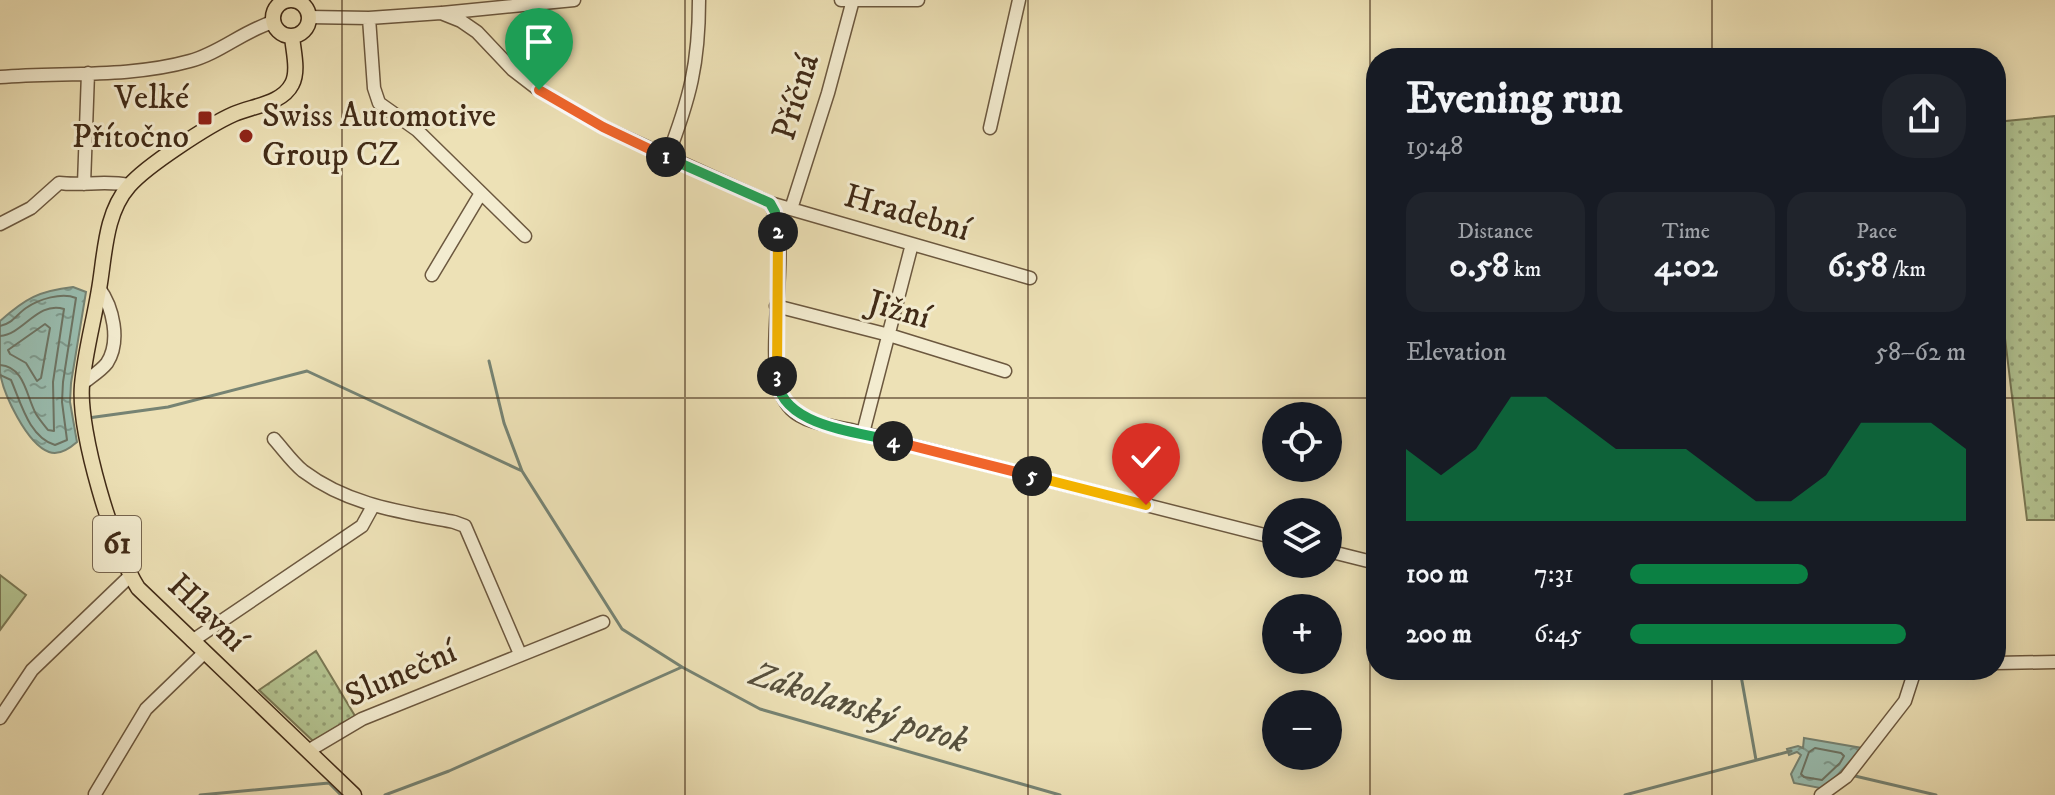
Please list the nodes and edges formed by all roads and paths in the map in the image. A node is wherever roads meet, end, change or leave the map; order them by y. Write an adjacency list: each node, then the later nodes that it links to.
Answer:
1 (293, 0): 10 (main road); 12 (main road)
2 (574, 0): 8 (street)
3 (699, 0): 18 (street)
4 (841, 0): 5 (street)
5 (853, 0): 6 (street); 23 (street, Příčná)
6 (918, 0)
7 (1019, 0): 17 (street)
8 (474, 4): 9 (street); 13 (street)
9 (441, 13): 11 (street); 13 (street, Hradební)
10 (309, 17): 11 (street); 14 (main road)
11 (369, 18): 21 (street)
12 (273, 22): 14 (main road); 15 (street)
13 (469, 27): 18 (street, Hradební)
14 (292, 36): 20 (main road, Hlavní / 61)
15 (88, 73): 16 (street); 19 (street)
16 (0, 77)
17 (990, 128)
18 (667, 158): 22 (street, Hradební)
19 (84, 184): 20 (street); 24 (street)
20 (129, 185): 29 (main road, Hlavní / 61)
21 (481, 193): 25 (street); 27 (street)
22 (770, 203): 23 (street, Hradební); 30 (street)
23 (791, 209): 26 (street, Hradební)
24 (0, 224)
25 (525, 236)
26 (912, 244): 28 (street, Hradební); 31 (street)
27 (432, 275)
28 (1030, 278)
29 (99, 288): 33 (main road, Hlavní / 61); 33 (street, Hlavní)
30 (776, 306): 31 (street, Jižní); 34 (street)
31 (889, 335): 32 (street, Jižní); 34 (street)
32 (1005, 371)
33 (82, 384): 40 (main road, Hlavní / 61)
34 (863, 433): 37 (street)
35 (274, 439): 36 (street)
36 (373, 506): 42 (street); 44 (street)
37 (1262, 534)
38 (1342, 554): 39 (street)
39 (1366, 560)
40 (130, 576): 42 (main road, Hlavní / 61); 48 (street)
41 (603, 622): 44 (street, Sluneční)
42 (192, 641): 43 (main road, Hlavní / 61)
43 (204, 653): 49 (main road, Hlavní / 61); 50 (street)
44 (520, 654): 49 (street, Sluneční)
45 (2055, 662): 46 (street)
46 (2006, 663)
47 (1912, 680): 52 (street)
48 (0, 718)
49 (308, 751): 51 (main road, Hlavní / 61)
50 (95, 794)
51 (354, 795)
52 (1821, 795)

